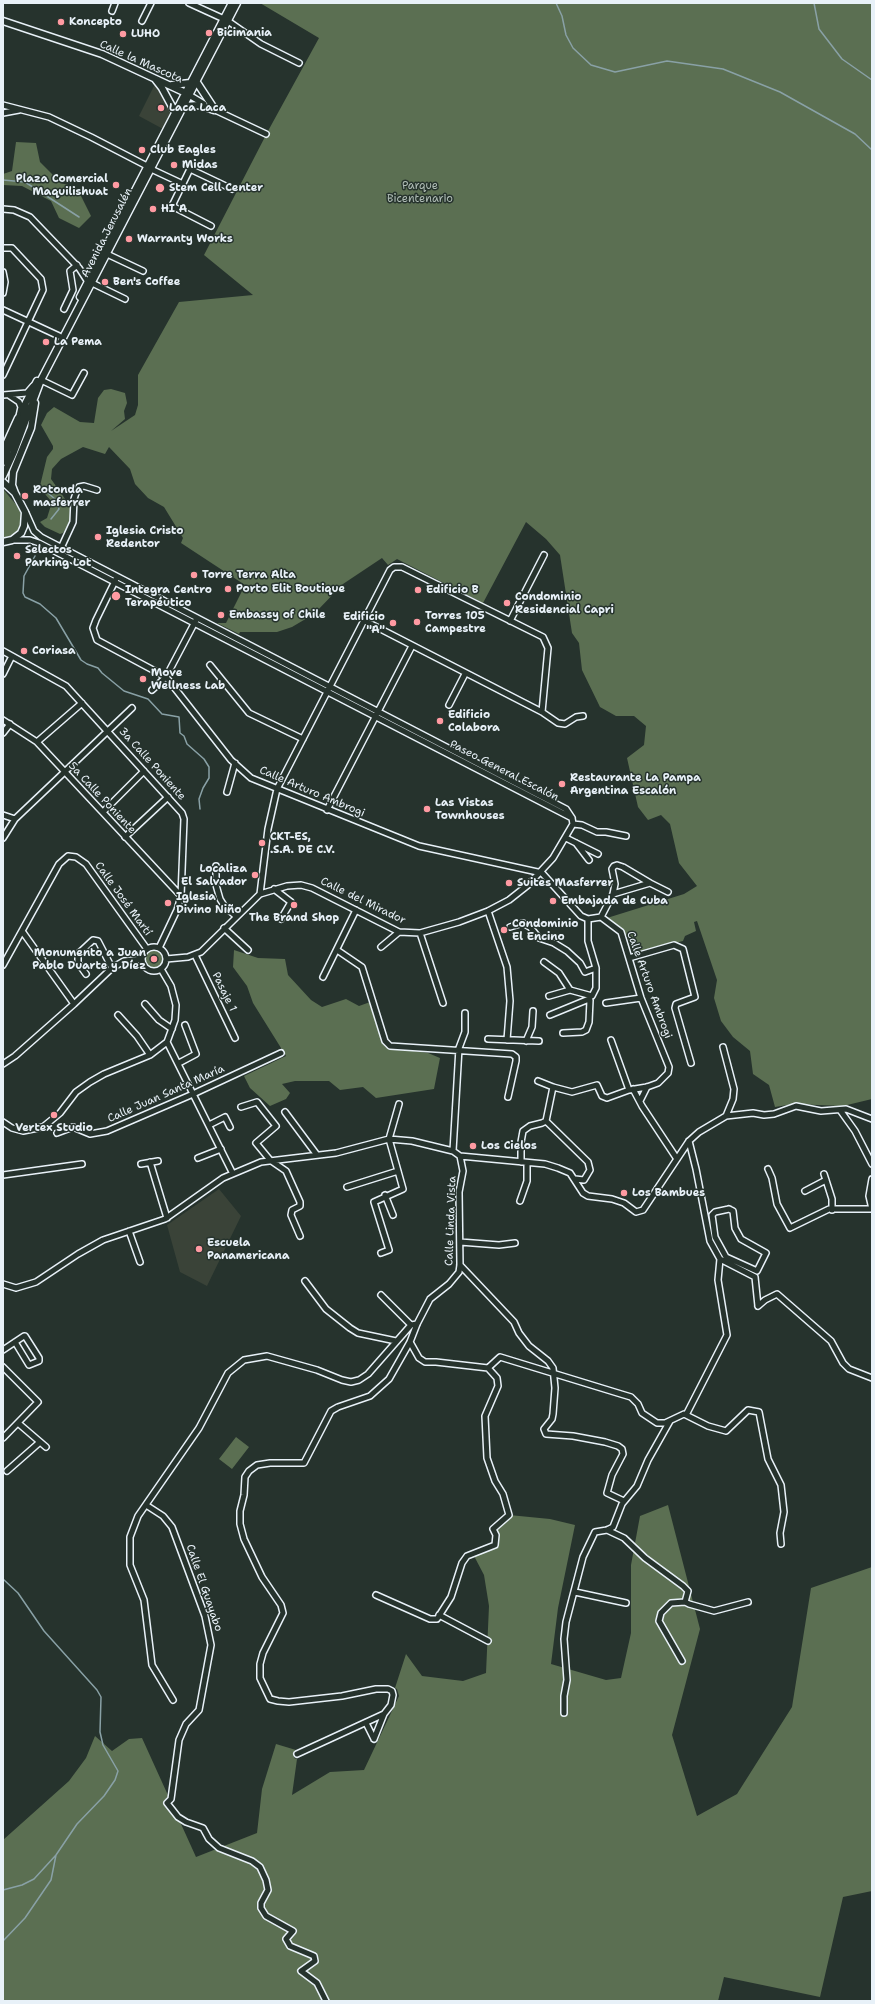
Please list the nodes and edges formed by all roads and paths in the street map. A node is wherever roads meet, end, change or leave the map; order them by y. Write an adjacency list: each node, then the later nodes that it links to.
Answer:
1 (114, 3): 6 (street)
2 (152, 3): 9 (street)
3 (188, 3): 7 (street)
4 (232, 3): 7 (main road, Avenida Jerusalén)
5 (237, 3): 7 (main road, Avenida Jerusalén)
6 (112, 11)
7 (226, 20): 10 (street); 12 (main road, Avenida Jerusalén); 13 (main road, Avenida Jerusalén)
8 (3, 21): 11 (main road, Calle la Mascota)
9 (142, 21)
10 (298, 63)
11 (153, 77): 14 (main road, Calle la Mascota); 20 (main road)
12 (196, 81): 15 (main road, Avenida Jerusalén); 19 (main road)
13 (190, 83): 14 (main road); 15 (main road, Avenida Jerusalén)
14 (169, 85): 15 (main road, Calle la Mascota)
15 (187, 94): 17 (main road, Avenida Jerusalén); 19 (street, Calle la Mascota); 20 (main road, Avenida Jerusalén)
16 (3, 105): 18 (street)
17 (184, 106): 19 (main road); 23 (main road, Avenida Jerusalén)
18 (20, 110): 21 (street); 23 (street)
19 (215, 110): 22 (street, Calle la Mascota)
20 (175, 112): 23 (main road, Avenida Jerusalén)
21 (3, 113)
22 (266, 134)
23 (149, 168): 24 (street); 29 (main road, Avenida Jerusalén); 33 (main road, Avenida Jerusalén)
24 (183, 184): 25 (street); 27 (street)
25 (232, 189)
26 (3, 209): 30 (street)
27 (211, 226)
28 (3, 248): 38 (street)
29 (107, 254): 31 (street); 33 (main road, Avenida Jerusalén)
30 (77, 265): 33 (street); 36 (street)
31 (143, 271)
32 (3, 272): 34 (street)
33 (90, 283): 35 (street); 39 (main road, Avenida Jerusalén); 42 (main road, Avenida Jerusalén)
34 (3, 293)
35 (125, 299)
36 (64, 309)
37 (3, 310): 38 (street)
38 (28, 322): 39 (street); 41 (street)
39 (59, 336): 42 (main road, Avenida Jerusalén)
40 (84, 373): 42 (street)
41 (3, 375)
42 (39, 381): 43 (main road, Avenida Jerusalén); 44 (street); 45 (main road); 47 (main road, Avenida Jerusalén)
43 (37, 388): 48 (main road, Avenida Jerusalén); 51 (main road)
44 (4, 395): 45 (street)
45 (19, 416): 46 (main road)
46 (3, 451)
47 (3, 462)
48 (3, 476)
49 (3, 482): 51 (main road)
50 (97, 490): 55 (street)
51 (15, 493): 52 (main road)
52 (26, 512): 53 (main road); 55 (street, Paseo General Escalón)
53 (12, 540): 54 (main road); 57 (street, Paseo General Escalón)
54 (3, 542)
55 (61, 548): 57 (street, Paseo General Escalón)
56 (544, 555): 60 (street)
57 (116, 579): 58 (street, Paseo General Escalón); 67 (street, Calle Arturo Ambrogi)
58 (196, 621): 67 (street); 68 (street, Paseo General Escalón)
59 (365, 621): 60 (street); 61 (street); 68 (street)
60 (510, 621): 73 (street)
61 (412, 646): 66 (street); 74 (street)
62 (3, 651): 63 (street, 3a Calle Poniente)
63 (12, 656): 65 (street); 70 (street, 3a Calle Poniente)
64 (210, 665): 80 (street)
65 (3, 674)
66 (465, 674): 71 (street); 73 (street)
67 (166, 677): 69 (street); 82 (street, Calle Arturo Ambrogi)
68 (329, 689): 74 (street, Paseo General Escalón); 80 (street)
69 (152, 690)
70 (82, 703): 78 (street, 3a Calle Poniente); 81 (street)
71 (449, 705)
72 (132, 708): 78 (street)
73 (542, 712): 75 (street)
74 (376, 714): 88 (street); 92 (street, Paseo General Escalón)
75 (583, 716)
76 (3, 720): 77 (street, 5a Calle Poniente)
77 (10, 724): 79 (street); 81 (street, 5a Calle Poniente)
78 (109, 731): 83 (street, 3a Calle Poniente); 84 (street)
79 (3, 734)
80 (303, 739): 85 (street)
81 (37, 742): 84 (street, 5a Calle Poniente)
82 (234, 763): 85 (street, Calle Arturo Ambrogi); 86 (street)
83 (144, 771): 87 (street, 3a Calle Poniente); 89 (street)
84 (65, 772): 89 (street, 5a Calle Poniente); 91 (street)
85 (277, 789): 88 (street, Calle Arturo Ambrogi); 105 (street)
86 (227, 792)
87 (168, 797): 94 (street); 107 (street, 3a Calle Poniente)
88 (327, 810): 101 (street, Calle Arturo Ambrogi)
89 (103, 812): 94 (street, 5a Calle Poniente)
90 (3, 816): 91 (street)
91 (14, 819): 95 (street)
92 (573, 824): 93 (street); 96 (street)
93 (626, 836)
94 (125, 837): 107 (street, 5a Calle Poniente)
95 (3, 838)
96 (566, 838): 97 (street); 101 (street)
97 (575, 843): 98 (street); 99 (street)
98 (598, 854)
99 (589, 860)
100 (216, 866): 110 (street)
101 (542, 873): 109 (street, Calle del Mirador); 113 (street)
102 (650, 883): 104 (street); 106 (street); 106 (street)
103 (274, 889): 105 (street, Calle del Mirador); 108 (street, Calle del Mirador); 112 (street)
104 (668, 892)
105 (260, 894): 110 (street, Calle del Mirador)
106 (613, 894): 111 (street)
107 (180, 896): 120 (street, 3a Calle Poniente)
108 (356, 910): 117 (street, Calle del Mirador); 123 (street)
109 (488, 911): 118 (street, Calle del Mirador); 152 (street)
110 (236, 916): 115 (street, Calle del Mirador)
111 (601, 917): 113 (street); 125 (street, Calle Arturo Ambrogi)
112 (282, 919)
113 (588, 920): 131 (street)
114 (510, 927): 131 (street)
115 (224, 928): 122 (street); 124 (street, Calle del Mirador)
116 (22, 931): 121 (street, Calle José Martí); 129 (street, Calle José Martí); 141 (street)
117 (399, 932): 118 (street, Calle del Mirador); 119 (street)
118 (420, 933): 139 (street)
119 (381, 947)
120 (159, 948): 121 (street); 127 (street)
121 (146, 949): 126 (street)
122 (248, 950)
123 (337, 950): 134 (street); 158 (street)
124 (195, 955): 127 (street); 150 (street, Pasaje 1)
125 (629, 958): 138 (street, Calle Arturo Ambrogi); 162 (street)
126 (142, 959): 130 (street); 132 (street)
127 (166, 959): 132 (street)
128 (544, 962): 135 (street)
129 (3, 965)
130 (112, 968): 133 (street); 141 (street)
131 (596, 968): 137 (street)
132 (161, 969): 148 (street)
133 (86, 974)
134 (322, 977)
135 (570, 990): 136 (street); 137 (street)
136 (549, 996)
137 (589, 998): 146 (street); 149 (street)
138 (641, 998): 140 (street); 166 (street, Calle Arturo Ambrogi)
139 (443, 1003)
140 (606, 1003)
141 (74, 1004): 163 (street)
142 (145, 1004): 148 (street)
143 (533, 1011): 153 (street)
144 (465, 1013): 158 (street)
145 (118, 1015): 160 (street)
146 (550, 1015)
147 (185, 1025): 161 (street)
148 (172, 1029): 156 (street)
149 (563, 1033)
150 (235, 1038)
151 (488, 1039): 152 (street)
152 (507, 1040): 153 (street)
153 (526, 1040): 155 (street)
154 (611, 1040): 167 (street)
155 (538, 1041)
156 (167, 1042): 160 (street); 161 (street)
157 (723, 1047): 175 (street)
158 (459, 1050): 169 (street); 185 (street)
159 (281, 1053): 168 (street, Calle Juan Santa María)
160 (150, 1055): 178 (street)
161 (179, 1063): 168 (street)
162 (691, 1063)
163 (3, 1064)
164 (538, 1080): 165 (street)
165 (553, 1087): 167 (street, Calle Arturo Ambrogi); 177 (street)
166 (647, 1087): 167 (street, Calle Arturo Ambrogi); 170 (street)
167 (631, 1090): 170 (street)
168 (193, 1094): 179 (street); 181 (street, Calle Juan Santa María)
169 (508, 1097)
170 (640, 1101): 189 (street)
171 (399, 1104): 182 (street)
172 (241, 1107): 190 (street)
173 (840, 1110): 175 (street); 176 (street); 197 (street)
174 (285, 1112): 186 (street)
175 (726, 1116): 183 (street)
176 (872, 1119)
177 (546, 1120): 193 (street); 203 (street)
178 (3, 1122)
179 (209, 1125): 180 (street); 184 (street)
180 (230, 1127)
181 (57, 1133)
182 (389, 1139): 185 (street); 186 (street); 199 (street)
183 (689, 1142): 189 (street); 216 (street)
184 (221, 1149): 188 (street); 200 (street)
185 (453, 1151): 187 (street)
186 (317, 1155): 190 (street)
187 (460, 1156): 193 (street); 217 (street, Calle Linda Vista)
188 (198, 1158)
189 (677, 1159): 203 (street)
190 (270, 1160): 200 (street); 215 (street)
191 (158, 1161): 192 (street)
192 (150, 1162): 196 (street); 213 (street)
193 (521, 1162): 194 (street)
194 (527, 1163): 203 (street); 209 (street)
195 (82, 1164): 202 (street)
196 (141, 1164)
197 (872, 1164)
198 (768, 1169): 211 (street)
199 (398, 1171): 206 (street); 208 (street)
200 (232, 1172): 213 (street)
201 (824, 1174): 205 (street)
202 (3, 1175)
203 (575, 1179)
204 (872, 1179): 210 (street)
205 (826, 1180): 207 (street); 211 (street)
206 (347, 1187)
207 (805, 1191)
208 (385, 1195): 212 (street); 219 (street)
209 (520, 1201)
210 (872, 1209): 211 (street)
211 (832, 1210)
212 (393, 1215)
213 (167, 1218): 214 (street)
214 (129, 1231): 221 (street); 224 (street)
215 (300, 1236)
216 (712, 1239): 216 (street); 220 (street)
217 (460, 1242): 218 (street); 222 (street, Calle Linda Vista)
218 (515, 1243)
219 (381, 1253)
220 (720, 1259): 234 (street); 235 (street)
221 (140, 1262)
222 (460, 1265): 226 (street, Calle Linda Vista); 233 (street)
223 (305, 1281): 227 (street)
224 (3, 1284)
225 (381, 1296): 226 (street)
226 (414, 1325): 227 (street); 229 (street, Calle Linda Vista)
227 (396, 1341): 243 (street)
228 (15, 1342): 228 (street); 230 (street)
229 (410, 1342): 232 (street); 256 (street, Calle Linda Vista)
230 (3, 1350)
231 (3, 1366): 237 (street)
232 (488, 1368): 233 (street); 251 (street)
233 (555, 1375): 236 (street); 242 (street)
234 (872, 1378)
235 (686, 1415): 236 (street); 245 (street)
236 (670, 1421): 242 (street)
237 (18, 1423): 238 (street); 239 (street)
238 (3, 1438)
239 (40, 1442): 240 (street); 241 (street)
240 (46, 1447)
241 (7, 1471)
242 (624, 1501): 244 (street)
243 (146, 1505): 254 (street); 259 (street, Calle El Guayabo)
244 (607, 1530): 246 (street); 248 (street)
245 (781, 1544)
246 (575, 1592): 250 (street); 255 (street)
247 (376, 1595): 251 (street)
248 (685, 1602): 249 (street); 253 (street)
249 (748, 1602)
250 (626, 1603)
251 (439, 1615): 252 (street)
252 (488, 1641)
253 (682, 1661)
254 (173, 1700)
255 (564, 1713)
256 (384, 1714): 257 (street); 257 (street)
257 (366, 1723): 258 (street)
258 (297, 1754)
259 (326, 2001)

